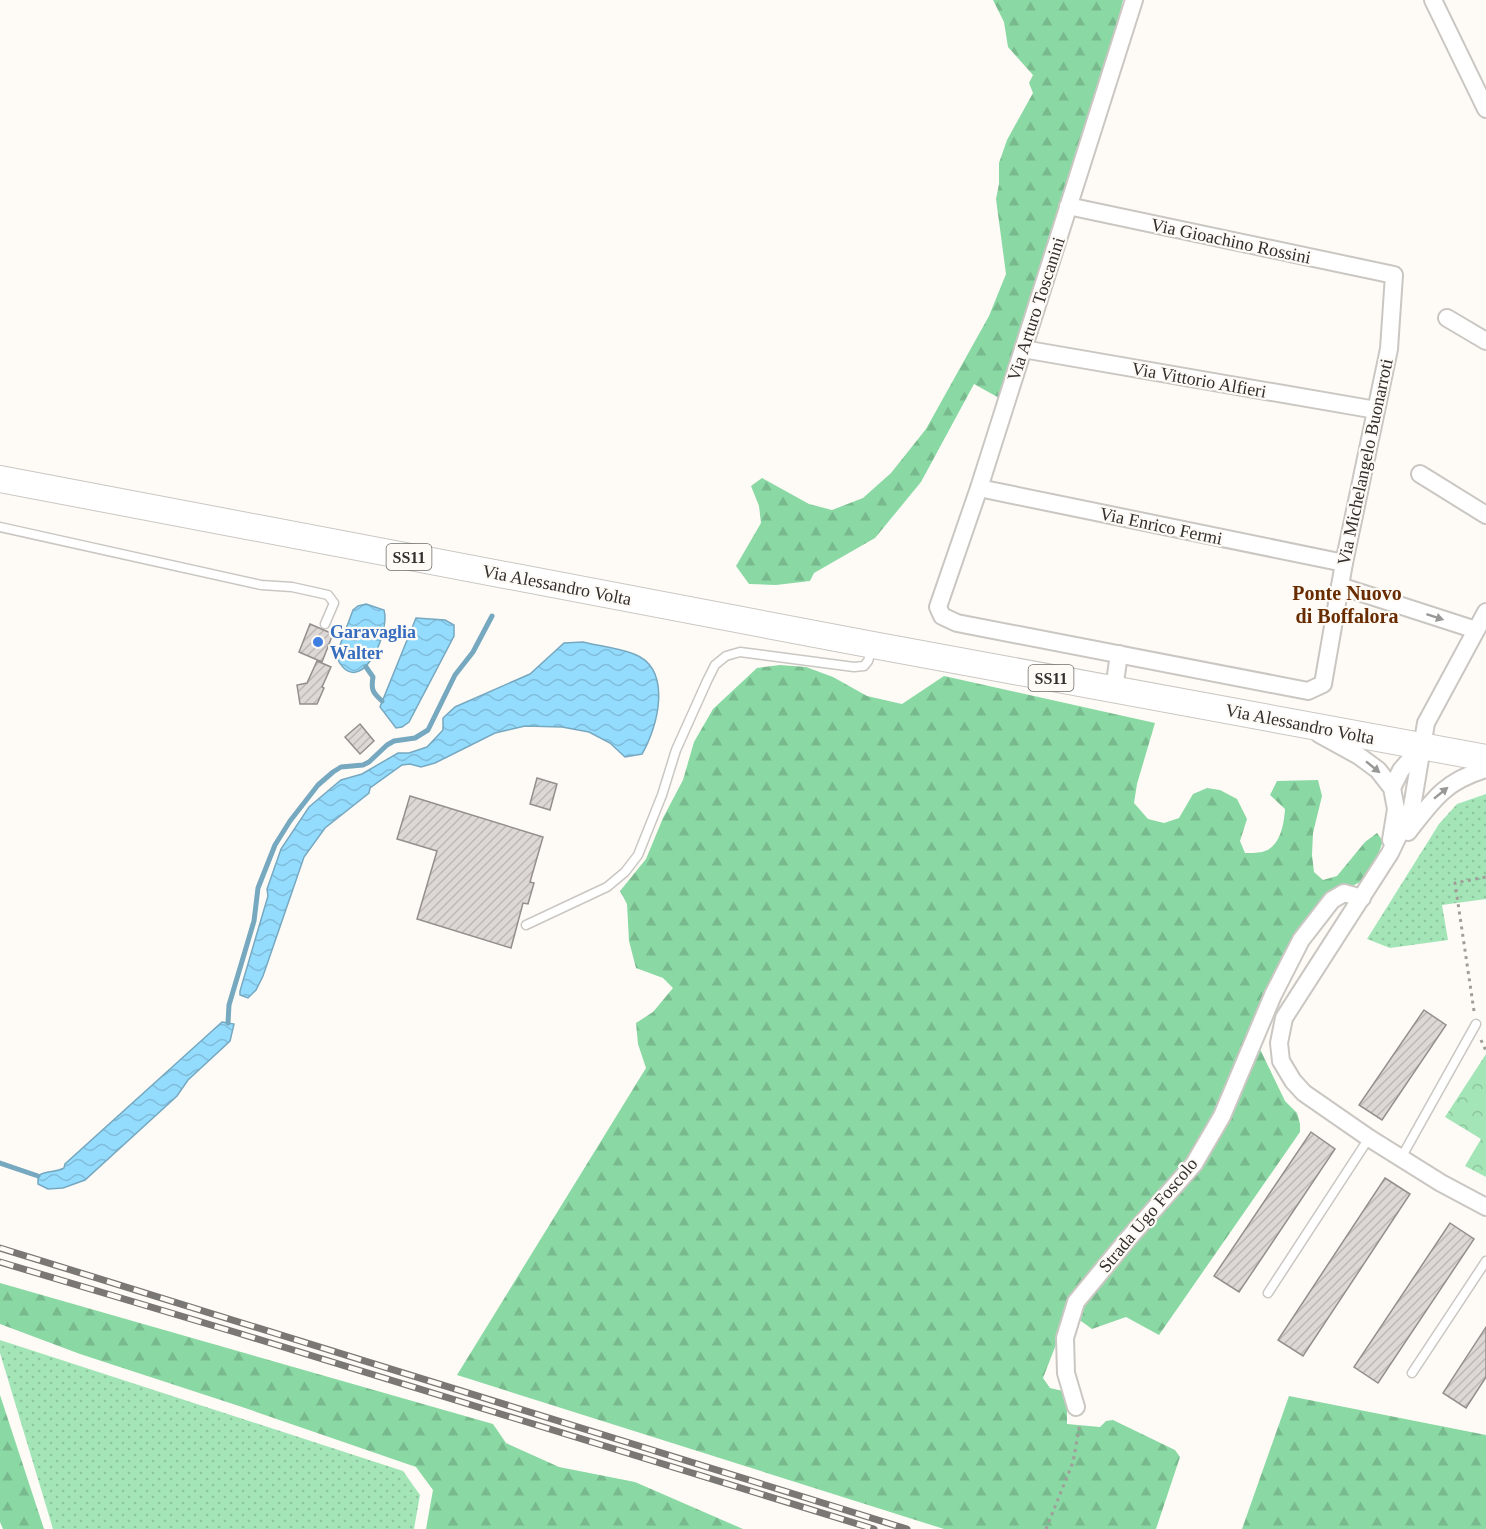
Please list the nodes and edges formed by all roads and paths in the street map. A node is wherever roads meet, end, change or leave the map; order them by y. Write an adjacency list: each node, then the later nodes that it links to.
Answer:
1 (1134, 0): 4 (street, Via Arturo Toscanini)
2 (1433, 0): 3 (street)
3 (1486, 109)
4 (1068, 206): 5 (street, Via Gioachino Rossini); 8 (street, Via Arturo Toscanini)
5 (1394, 275): 9 (street, Via Michelangelo Buonarroti)
6 (1447, 318): 7 (street)
7 (1486, 341)
8 (1023, 349): 9 (street, Via Vittorio Alfieri); 12 (street, Via Arturo Toscanini)
9 (1376, 410): 15 (street, Via Michelangelo Buonarroti)
10 (1420, 474): 13 (street)
11 (0, 479): 20 (main road, Via Alessandro Volta / SS11)
12 (979, 488): 15 (street, Via Enrico Fermi); 17 (street, Via Arturo Toscanini)
13 (1486, 515)
14 (0, 526): 19 (lane)
15 (1344, 563): 16 (street, Via Michelangelo Buonarroti)
16 (1340, 586): 18 (street, one-way to 18); 22 (street, Via Michelangelo Buonarroti)
17 (942, 616): 21 (street, Via Alessandro Volta)
18 (1483, 620): 25 (street)
19 (325, 624)
20 (873, 645): 23 (main road, Via Alessandro Volta / SS11); 32 (lane)
21 (1119, 654): 22 (street, Via Alessandro Volta); 23 (street)
22 (1323, 684)
23 (1114, 689): 24 (main road, Via Alessandro Volta / SS11)
24 (1284, 720): 25 (main road, Via Alessandro Volta / SS11); 28 (street, one-way to 28)
25 (1422, 747): 26 (main road, Via Alessandro Volta / SS11); 28 (street); 29 (street)
26 (1486, 758)
27 (1486, 769): 29 (street, one-way to 27)
28 (1392, 788): 29 (street)
29 (1390, 853): 31 (street)
30 (1486, 877): 33 (path)
31 (1362, 898): 34 (street); 40 (street, Strada Ugo Foscolo)
32 (526, 925)
33 (1476, 1024): 35 (lane)
34 (1369, 1138): 35 (street); 38 (lane)
35 (1401, 1158): 36 (street)
36 (1486, 1207)
37 (1486, 1261): 39 (lane)
38 (1268, 1293)
39 (1412, 1373)
40 (1076, 1407): 41 (path)
41 (1046, 1529)

